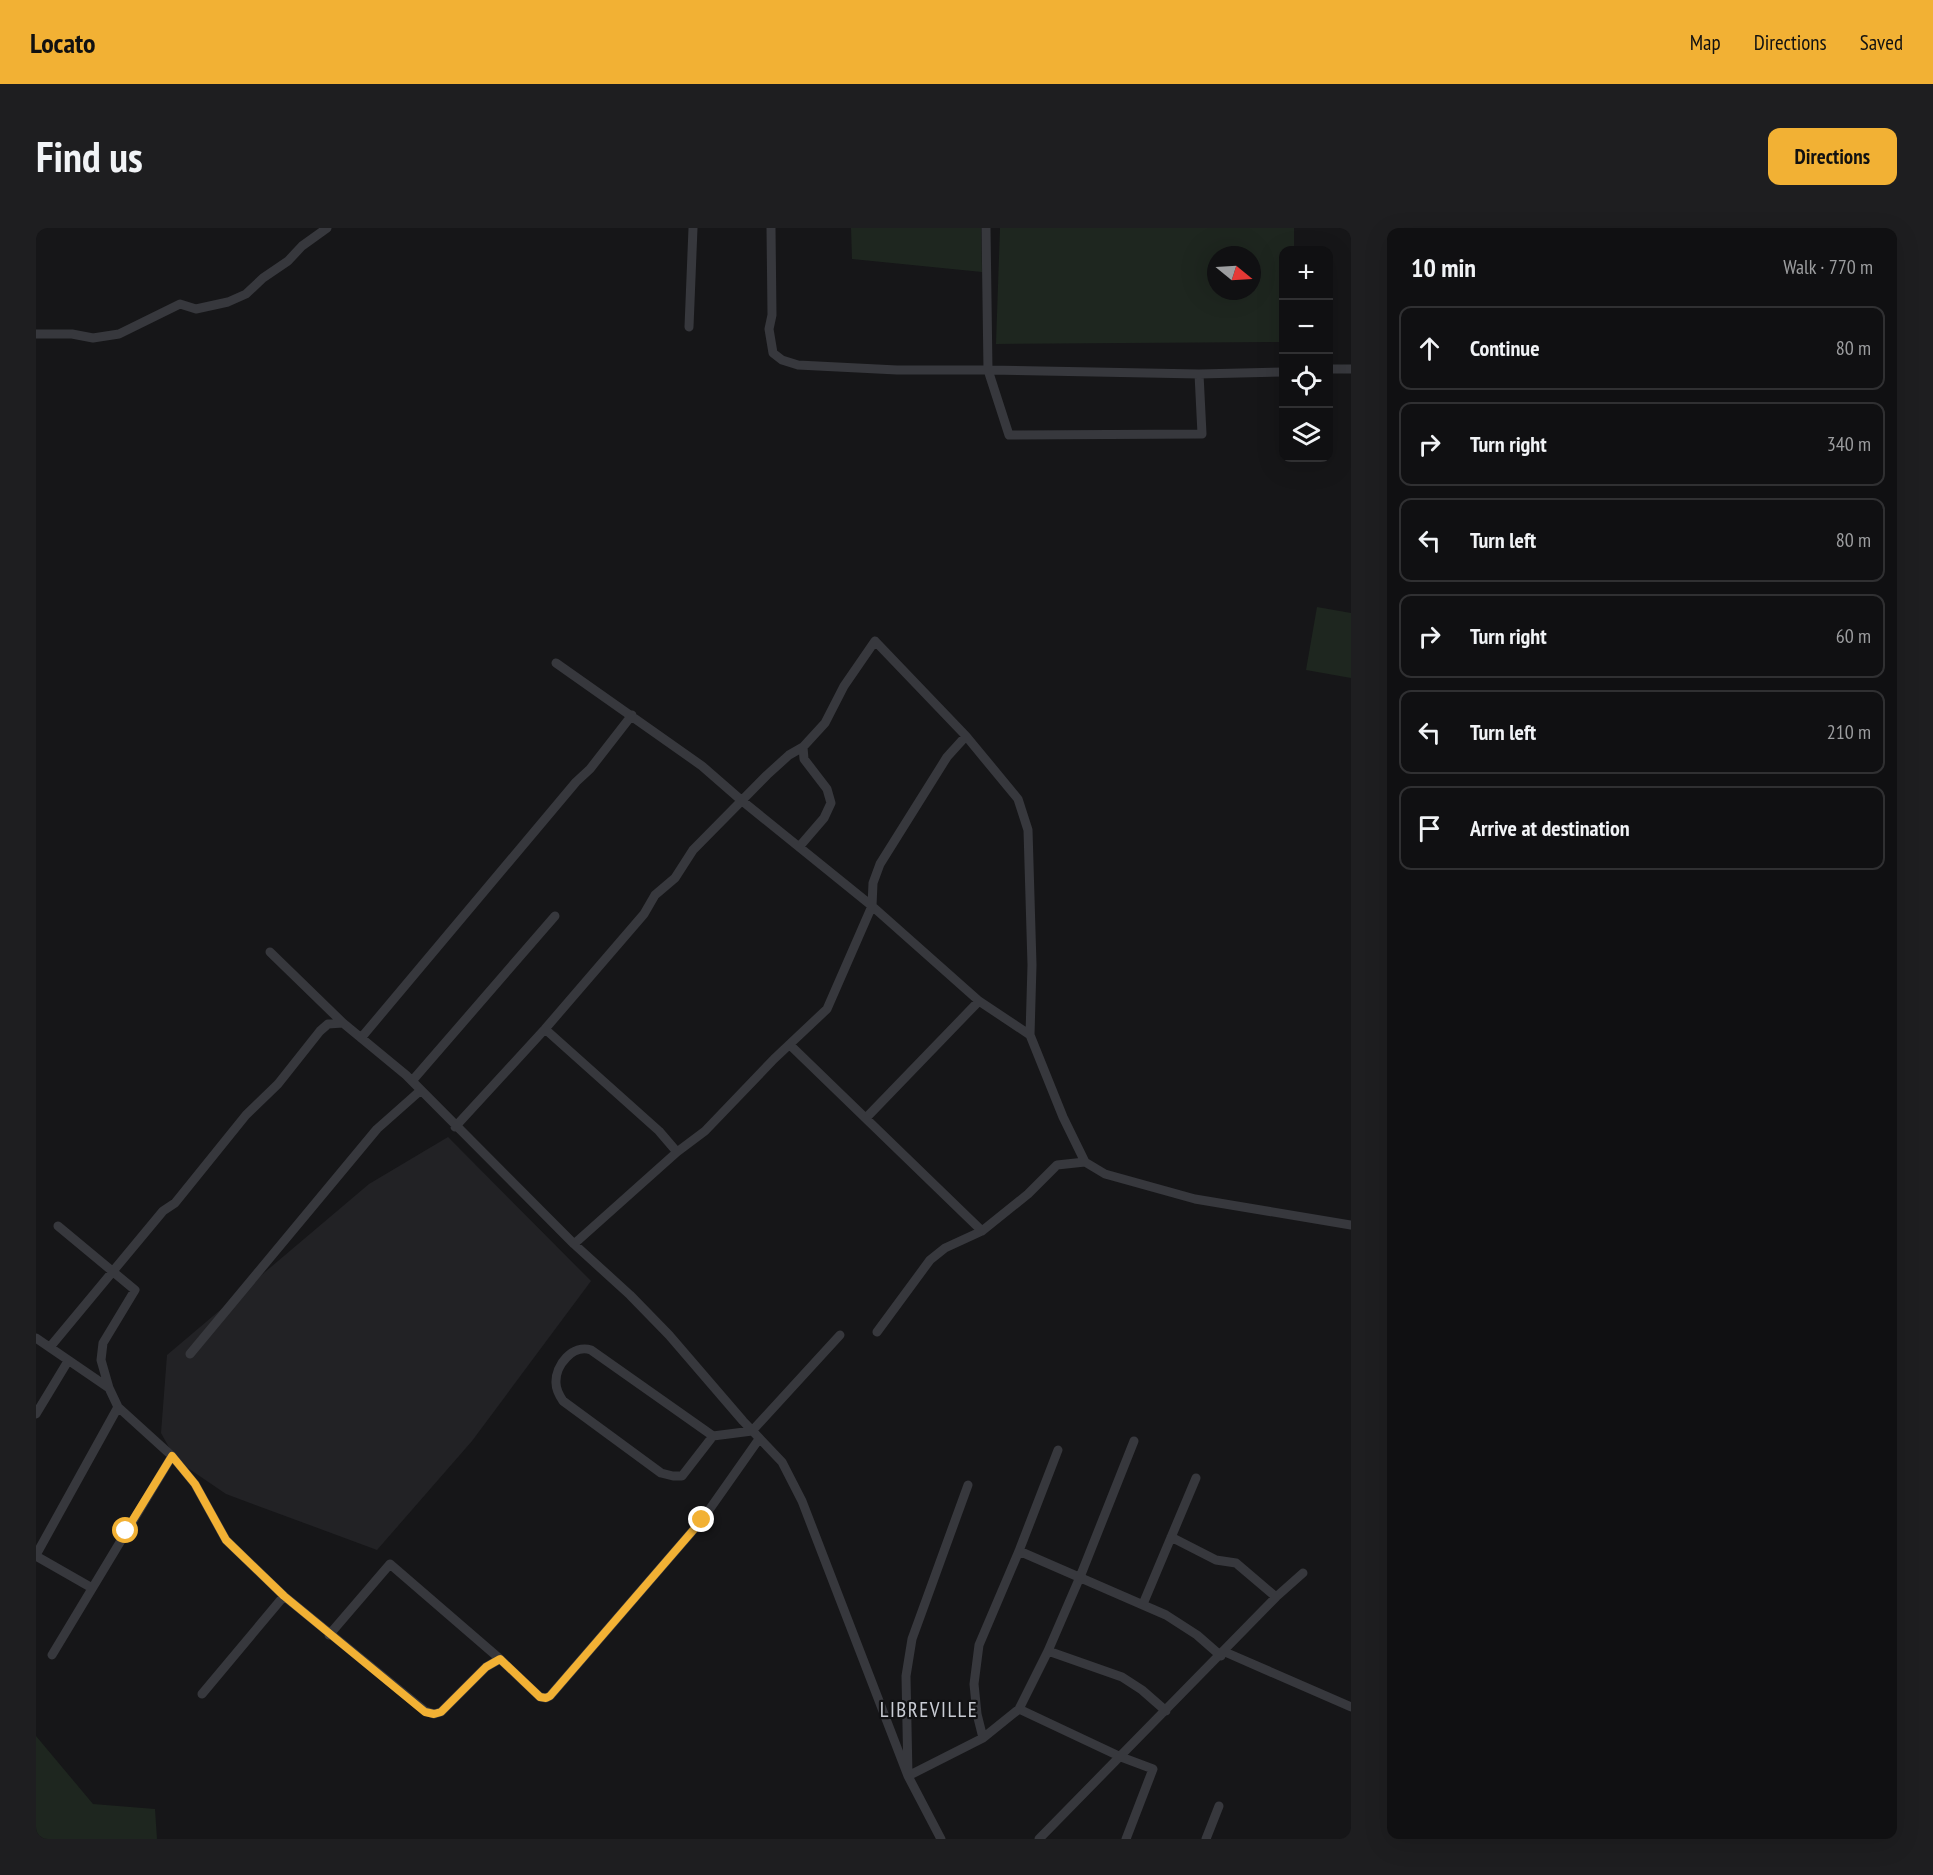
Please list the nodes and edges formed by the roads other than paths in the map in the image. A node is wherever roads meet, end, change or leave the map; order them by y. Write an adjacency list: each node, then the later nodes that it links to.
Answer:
1 (327, 228): 6 (street)
2 (693, 228): 5 (street)
3 (771, 228): 9 (street)
4 (986, 228): 9 (street)
5 (689, 327)
6 (36, 334)
7 (1333, 369): 8 (street)
8 (1351, 369)
9 (988, 370): 11 (street); 11 (street)
10 (1279, 372): 11 (street)
11 (1199, 374)
12 (556, 663): 13 (street)
13 (632, 715): 16 (street); 25 (street)
14 (966, 736): 15 (street); 18 (street); 24 (street)
15 (803, 747): 16 (street); 17 (street)
16 (741, 800): 17 (street); 23 (street)
17 (799, 847): 18 (street)
18 (872, 906): 21 (street); 26 (street)
19 (555, 916): 27 (street)
20 (270, 952): 22 (street)
21 (979, 1001): 24 (street); 29 (street)
22 (343, 1023): 25 (street); 37 (street)
23 (545, 1029): 30 (street); 31 (street)
24 (1030, 1035): 32 (street)
25 (362, 1038): 27 (street)
26 (790, 1045): 29 (street); 31 (street)
27 (412, 1081): 28 (street)
28 (421, 1090): 30 (street); 42 (street)
29 (866, 1118): 35 (street)
30 (455, 1127): 36 (street)
31 (677, 1152): 36 (street)
32 (1085, 1162): 33 (street); 35 (street)
33 (1351, 1225)
34 (58, 1226): 37 (street)
35 (982, 1232): 38 (street)
36 (574, 1244): 48 (street)
37 (113, 1271): 41 (street); 44 (street)
38 (877, 1332)
39 (840, 1335): 48 (street)
40 (36, 1338): 41 (street)
41 (50, 1347): 43 (street)
42 (190, 1354)
43 (68, 1361): 44 (street); 45 (street)
44 (109, 1388): 46 (street)
45 (39, 1403): 47 (street)
46 (118, 1407): 53 (street); 58 (street)
47 (36, 1414)
48 (752, 1431): 49 (street); 50 (street)
49 (713, 1436): 49 (street)
50 (759, 1439): 69 (street); 76 (street)
51 (1134, 1441): 60 (street)
52 (1058, 1450): 57 (street)
53 (172, 1456): 61 (street); 62 (street)
54 (1196, 1478): 56 (street)
55 (968, 1485): 76 (street)
56 (1171, 1537): 63 (street); 64 (street)
57 (1019, 1551): 60 (street); 74 (street)
58 (36, 1555): 61 (street)
59 (1303, 1573): 63 (street)
60 (1080, 1577): 64 (street); 66 (street)
61 (92, 1588): 68 (street)
62 (284, 1596): 65 (street); 70 (street)
63 (1276, 1597): 67 (street)
64 (1143, 1605): 67 (street)
65 (329, 1635): 69 (street); 69 (street)
66 (1048, 1651): 72 (street); 73 (street)
67 (1223, 1654): 71 (street); 73 (street)
68 (52, 1655)
69 (500, 1659)
70 (202, 1694)
71 (1351, 1707)
72 (1019, 1709): 74 (street); 75 (street)
73 (1166, 1711): 75 (street)
74 (984, 1738): 76 (street)
75 (1121, 1756): 79 (street); 80 (street)
76 (908, 1776): 78 (street)
77 (1219, 1806): 81 (street)
78 (941, 1839)
79 (1039, 1839)
80 (1126, 1839)
81 (1206, 1839)

